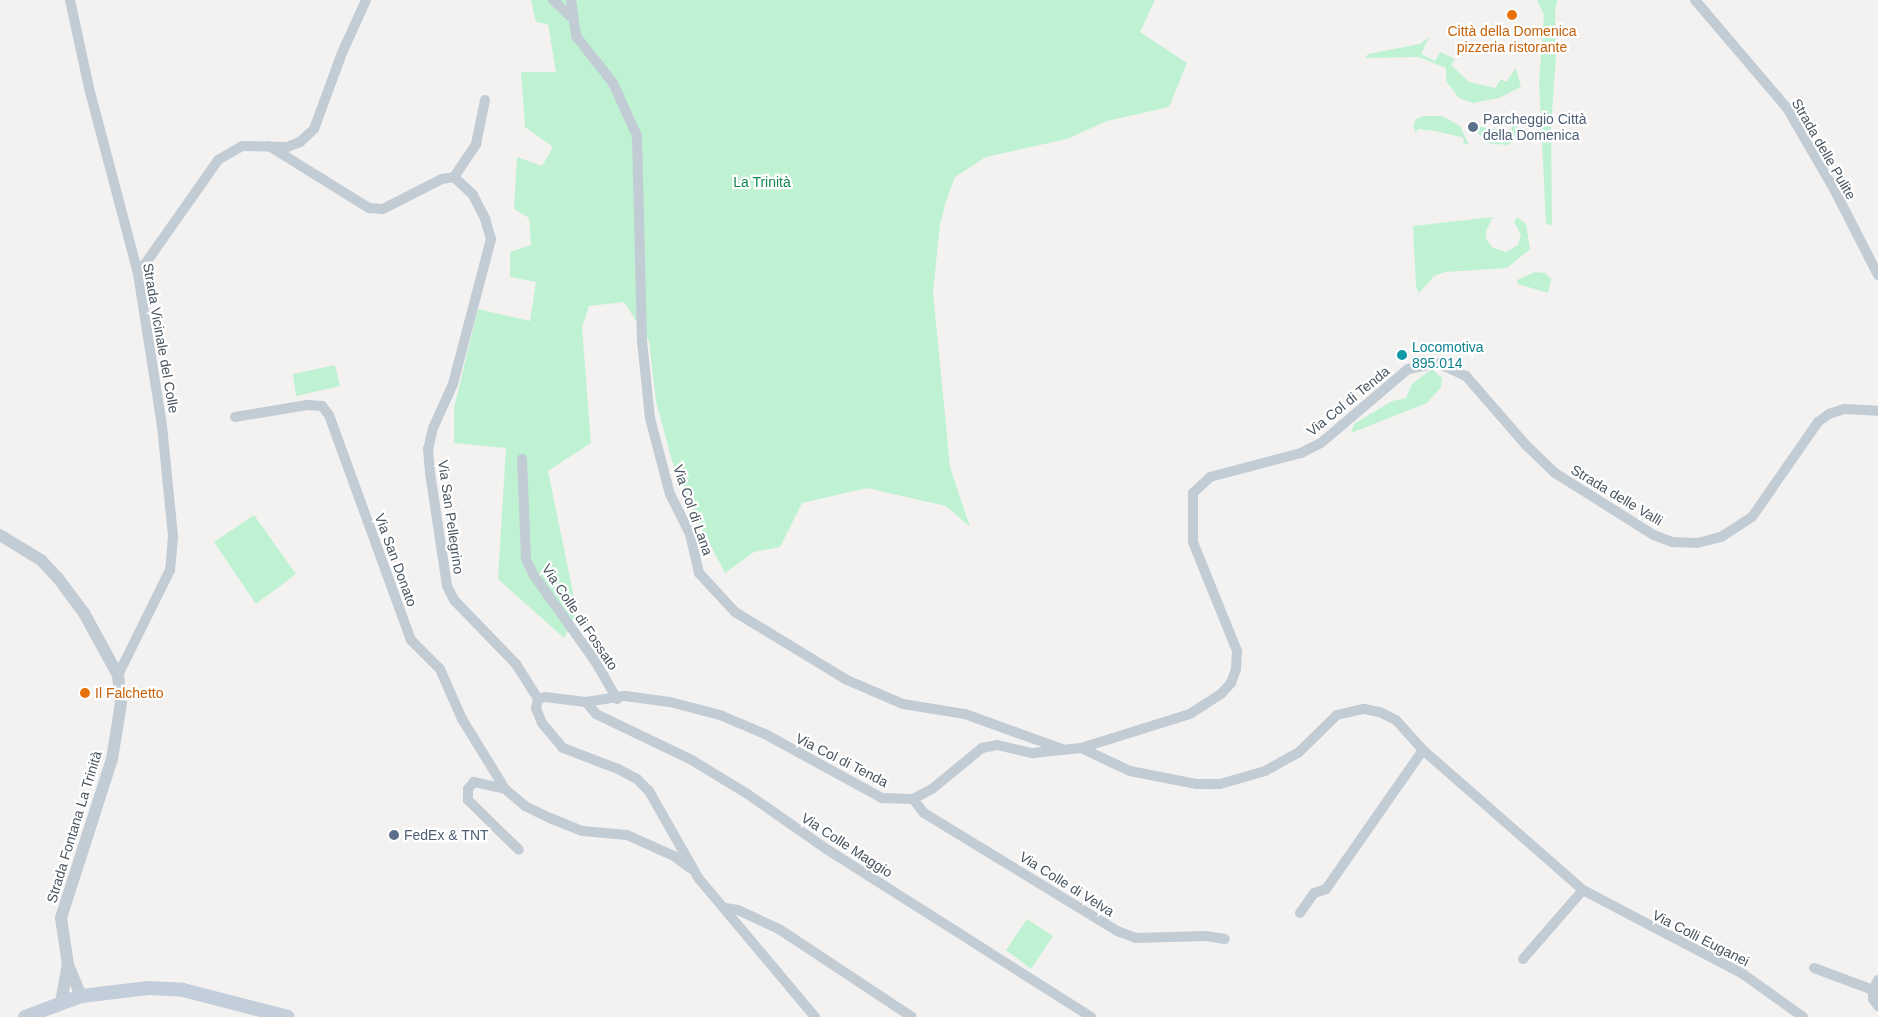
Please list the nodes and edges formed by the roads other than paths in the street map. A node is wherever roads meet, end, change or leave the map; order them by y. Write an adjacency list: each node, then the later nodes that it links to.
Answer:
1 (70, 0): 10 (street, Strada Vicinale del Colle)
2 (366, 0): 8 (street)
3 (553, 0): 6 (street)
4 (571, 0): 6 (street, Via Col di Lana)
5 (1694, 0): 11 (street, Strada delle Pulite)
6 (571, 17): 22 (street, Via Col di Lana)
7 (485, 100): 9 (street)
8 (269, 146): 9 (street); 10 (street)
9 (454, 177): 19 (street, Via San Pellegrino)
10 (138, 274): 17 (street, Strada Vicinale del Colle)
11 (1878, 275)
12 (1448, 365): 13 (street, Strada delle Valli); 21 (street, Via Col di Tenda)
13 (1878, 411)
14 (236, 417): 24 (street, Via San Donato)
15 (522, 459): 18 (street, Via Colle di Fossato)
16 (0, 535): 17 (street, Strada Fontana La Trinità)
17 (118, 675): 33 (street, Strada Fontana La Trinità)
18 (617, 698): 20 (street, Via Col di Tenda); 25 (street, Via Col di Tenda)
19 (538, 699): 20 (street, Via Col di Tenda); 27 (street)
20 (586, 702): 43 (street, Via Colle Maggio)
21 (1081, 748): 22 (street, Via Col di Tenda); 23 (street, Via Colli Euganei)
22 (1067, 750): 25 (street, Via Col di Tenda)
23 (1423, 750): 28 (street, Via Colli Euganei); 30 (street)
24 (505, 789): 26 (street, Via San Donato); 27 (street, Via San Donato)
25 (913, 799): 31 (street, Via Colle di Velva)
26 (519, 850)
27 (694, 870): 29 (street)
28 (1583, 890): 32 (street); 44 (street, Via Colli Euganei)
29 (725, 908): 41 (street); 42 (street)
30 (1300, 914)
31 (1225, 939)
32 (1523, 959)
33 (68, 965): 36 (street); 37 (street)
34 (1814, 968): 35 (street)
35 (1876, 985): 38 (street)
36 (81, 996): 37 (main road); 40 (main road)
37 (61, 1003): 39 (main road)
38 (1878, 1006)
39 (25, 1017)
40 (288, 1017)
41 (815, 1017)
42 (912, 1017)
43 (1091, 1017)
44 (1802, 1017)

